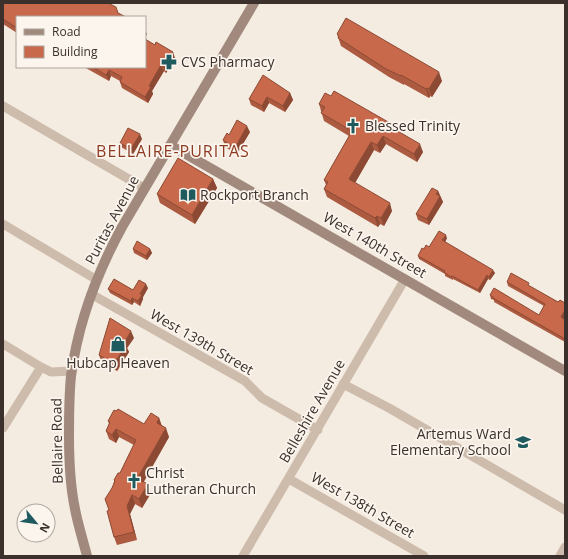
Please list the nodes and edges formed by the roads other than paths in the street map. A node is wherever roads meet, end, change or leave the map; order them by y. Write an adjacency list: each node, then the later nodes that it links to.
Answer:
1 (254, 3): 3 (street, Puritas Avenue)
2 (3, 106): 4 (street)
3 (170, 145): 4 (street, Puritas Avenue); 6 (street, West 140th Street)
4 (144, 188): 7 (street, Puritas Avenue)
5 (3, 224): 7 (street)
6 (405, 279): 12 (street, West 140th Street); 13 (street, Belleshire Avenue)
7 (97, 280): 8 (street, Puritas Avenue)
8 (91, 294): 11 (street, Puritas Avenue); 15 (street, West 139th Street)
9 (3, 344): 10 (street)
10 (41, 367): 11 (street); 14 (street)
11 (72, 371): 19 (street, Bellaire Road)
12 (565, 371)
13 (343, 384): 15 (street, Belleshire Avenue); 17 (street)
14 (3, 428)
15 (318, 430): 16 (street, Belleshire Avenue)
16 (289, 479): 20 (street, Belleshire Avenue); 21 (street, West 138th Street)
17 (565, 510)
18 (565, 547): 22 (street)
19 (87, 556)
20 (243, 556)
21 (424, 556)
22 (560, 556)

